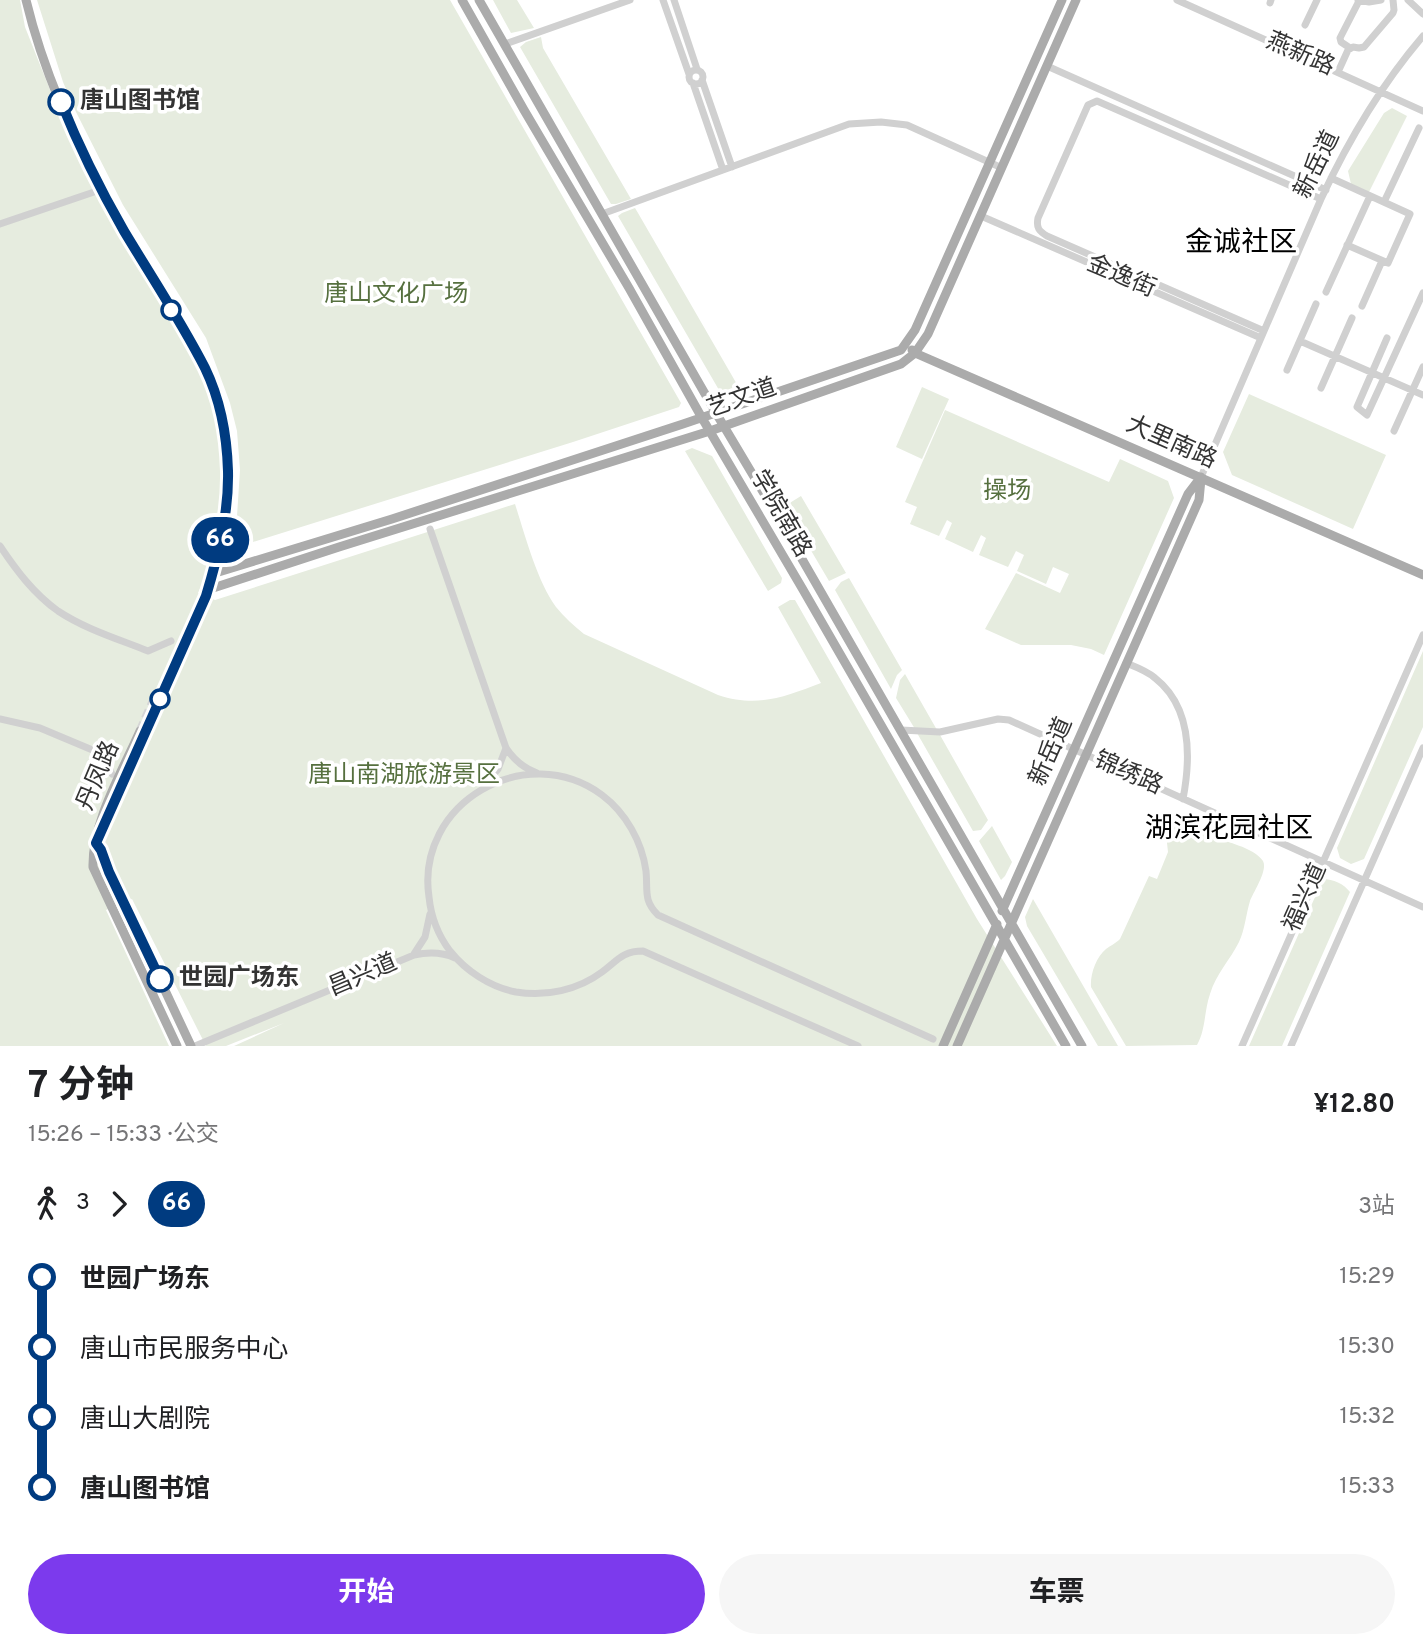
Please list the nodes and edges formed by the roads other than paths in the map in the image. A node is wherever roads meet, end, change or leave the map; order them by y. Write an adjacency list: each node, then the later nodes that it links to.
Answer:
1 (26, 0): 72 (main road)
2 (462, 0): 64 (main road, 学院南路)
3 (479, 0): 20 (main road, 学院南路)
4 (630, 0): 20 (street)
5 (663, 0): 23 (street)
6 (674, 0): 23 (street)
7 (1062, 0): 30 (main road)
8 (1076, 0): 22 (main road)
9 (1177, 0): 16 (street, 燕新路)
10 (1317, 0): 18 (street)
11 (1358, 0): 15 (street); 21 (street)
12 (1381, 0): 15 (street)
13 (1392, 0): 21 (street)
14 (1408, 0): 17 (street)
15 (1369, 1)
16 (1190, 3): 24 (street, 燕新路)
17 (1423, 15)
18 (1306, 25)
19 (1423, 36): 27 (street, 新岳道)
20 (505, 44): 40 (main road, 学院南路)
21 (1350, 48): 24 (street)
22 (1047, 66): 32 (main road); 35 (street)
23 (693, 71): 25 (street); 26 (street)
24 (1338, 72): 27 (street, 燕新路)
25 (702, 80): 26 (street); 31 (street)
26 (693, 83): 33 (street)
27 (1380, 91): 28 (street, 燕新路); 34 (street, 新岳道)
28 (1423, 111)
29 (1419, 128): 39 (street)
30 (990, 161): 31 (street); 32 (street); 53 (main road)
31 (732, 167): 33 (street)
32 (1002, 167): 41 (main road)
33 (723, 170): 40 (street)
34 (1331, 178): 35 (street, 新岳道); 37 (street)
35 (1326, 190): 38 (street, 新岳道)
36 (94, 192): 42 (street)
37 (1370, 196): 39 (street); 43 (street)
38 (1321, 199): 50 (street, 新岳道); 50 (street)
39 (1384, 202): 44 (street)
40 (602, 214): 63 (main road, 学院南路)
41 (981, 216): 50 (street, 金逸街); 54 (main road)
42 (0, 224)
43 (1347, 245): 44 (street); 45 (street)
44 (1382, 261): 48 (street)
45 (1326, 292)
46 (1423, 293): 59 (street)
47 (1316, 304): 52 (street)
48 (1362, 306)
49 (1352, 318): 55 (street)
50 (1263, 334): 68 (street, 新岳道)
51 (1387, 338): 58 (street)
52 (1300, 341): 55 (street); 57 (street)
53 (906, 343): 54 (main road, 大里南路); 63 (main road, 艺文道)
54 (915, 353): 65 (main road, 艺文道); 68 (main road, 大里南路)
55 (1335, 356): 58 (street); 60 (street)
56 (1423, 367): 61 (street)
57 (1287, 370)
58 (1372, 372): 59 (street); 59 (street)
59 (1383, 377): 61 (street)
60 (1321, 388)
61 (1413, 390): 62 (street); 67 (street)
62 (1423, 395)
63 (716, 413): 64 (main road, 艺文道); 65 (main road, 学院南路)
64 (702, 418): 66 (main road, 学院南路); 69 (main road, 艺文道)
65 (724, 426): 66 (main road, 艺文道); 79 (main road, 学院南路)
66 (710, 431): 70 (main road, 艺文道); 96 (main road, 学院南路)
67 (1394, 431)
68 (1201, 477): 73 (main road, 大里南路); 77 (main road, 新岳道); 83 (main road, 新岳道)
69 (420, 510): 70 (main road); 72 (main road, 艺文道)
70 (427, 525): 74 (main road, 艺文道); 81 (street)
71 (0, 546): 76 (street)
72 (212, 574): 74 (main road); 74 (main road)
73 (1423, 575)
74 (208, 590)
75 (1423, 635): 90 (street, 福兴道)
76 (171, 641)
77 (1126, 663): 84 (main road, 新岳道); 88 (street)
78 (0, 719): 85 (street)
79 (901, 730): 83 (street, 锦绣路); 93 (main road, 学院南路)
80 (143, 732): 89 (main road, 丹凤路)
81 (506, 748): 86 (street); 87 (street)
82 (1423, 748): 91 (street, 福兴道)
83 (1074, 750): 84 (street, 锦绣路); 93 (main road, 新岳道)
84 (1086, 755): 88 (street, 锦绣路); 95 (main road, 新岳道)
85 (112, 774)
86 (539, 774): 87 (street); 100 (street)
87 (482, 789): 94 (street)
88 (1183, 799): 90 (street, 锦绣路)
89 (96, 843): 101 (main road); 102 (main road)
90 (1322, 861): 91 (street, 锦绣路); 108 (street, 福兴道)
91 (1364, 881): 92 (street, 锦绣路); 109 (street, 福兴道)
92 (1423, 907)
93 (1003, 909): 95 (main road, 学院南路); 96 (main road, 新岳道)
94 (430, 911): 98 (street); 99 (street)
95 (1012, 923): 97 (main road, 新岳道); 107 (main road, 学院南路)
96 (996, 925): 97 (main road, 学院南路); 104 (main road, 新岳道)
97 (1004, 939): 105 (main road, 新岳道); 106 (main road, 学院南路)
98 (414, 955): 99 (street); 102 (street, 昌兴道)
99 (457, 960): 103 (street)
100 (933, 1038)
101 (177, 1046)
102 (193, 1046)
103 (858, 1046)
104 (943, 1046)
105 (957, 1046)
106 (1066, 1046)
107 (1082, 1046)
108 (1242, 1046)
109 (1291, 1046)

